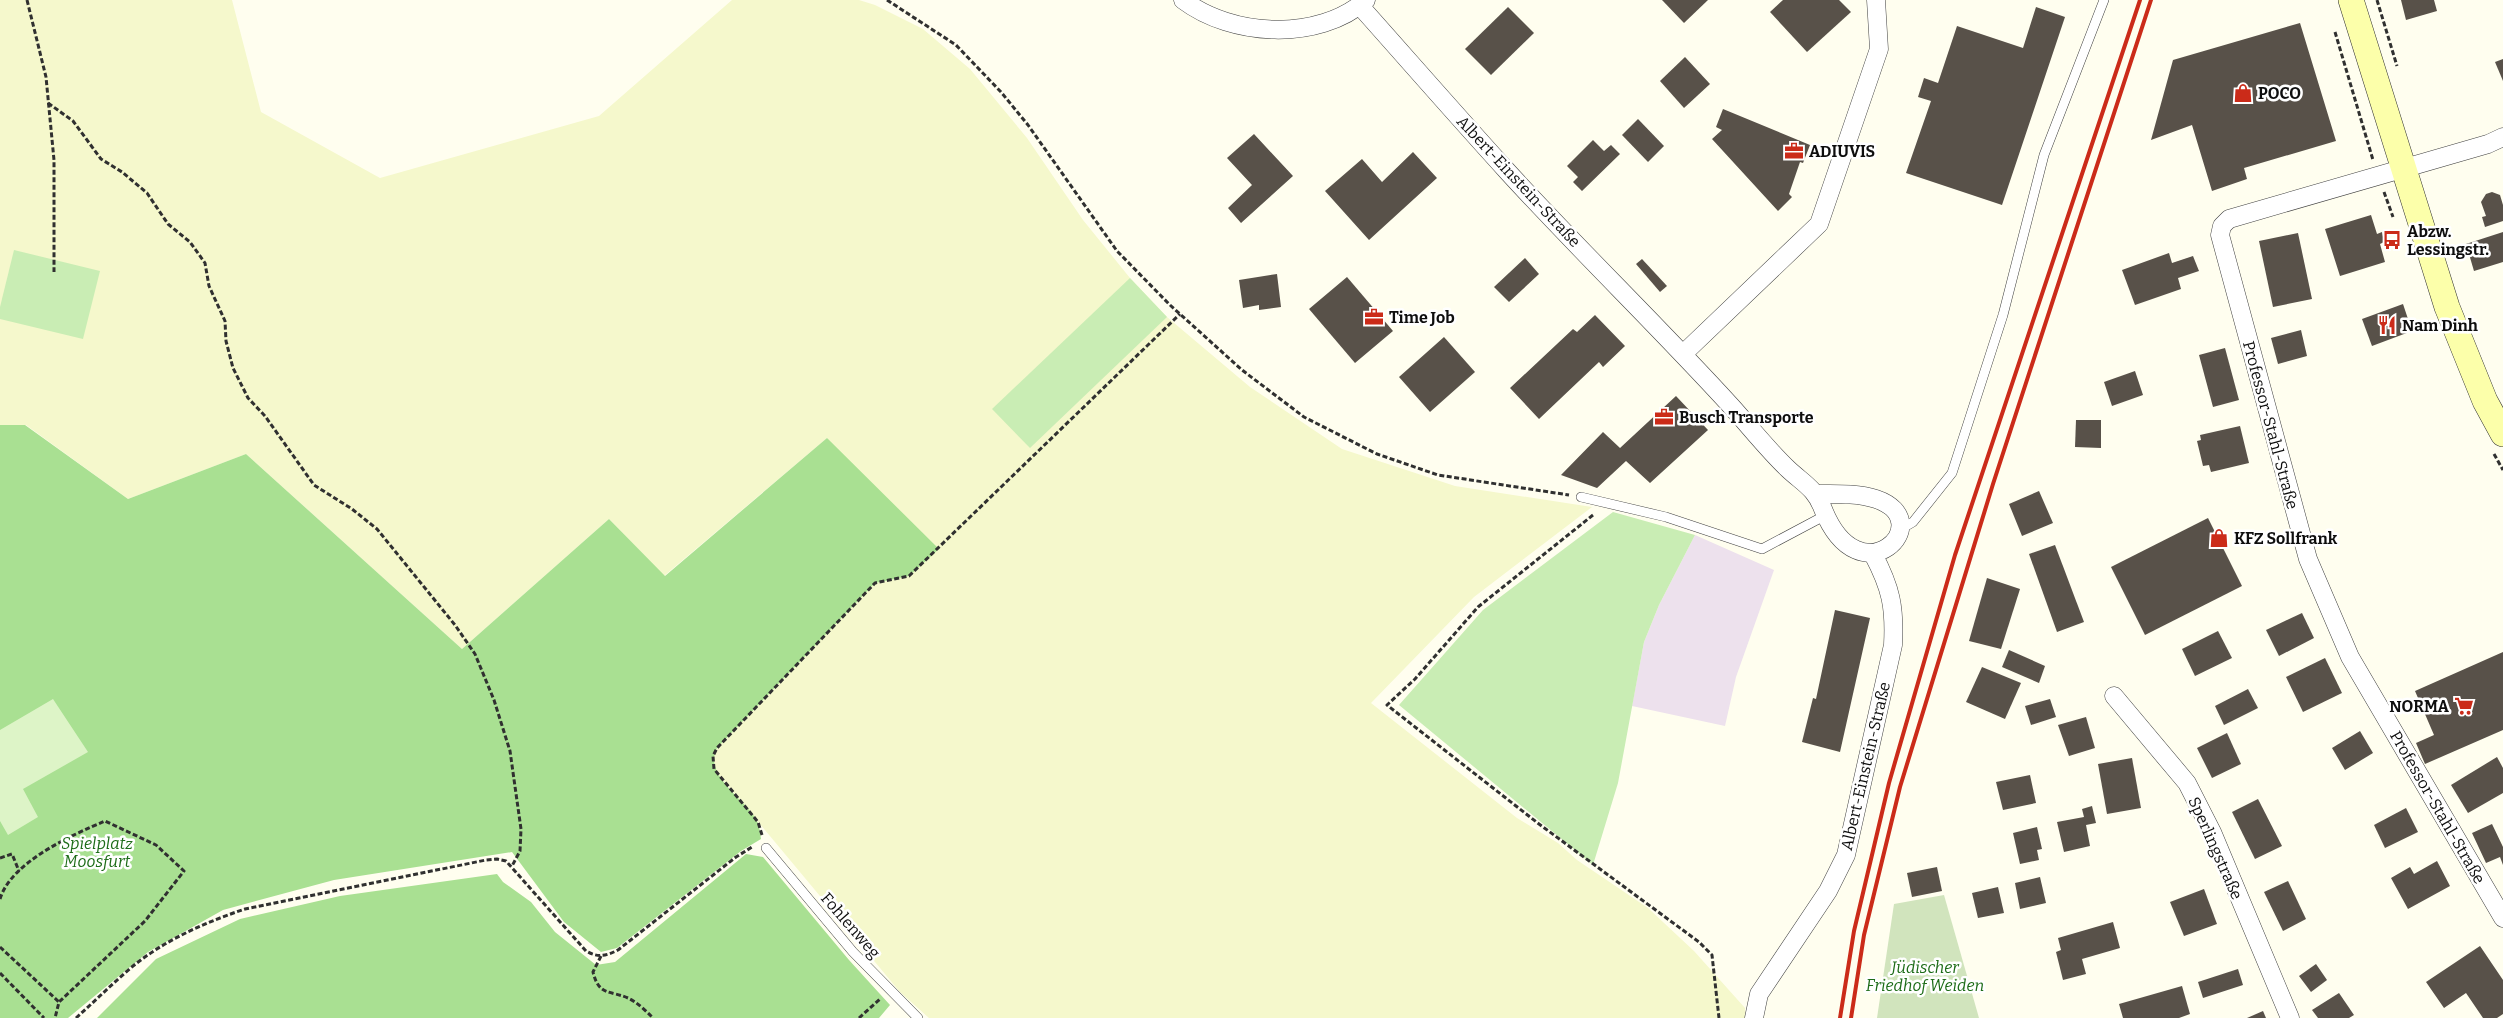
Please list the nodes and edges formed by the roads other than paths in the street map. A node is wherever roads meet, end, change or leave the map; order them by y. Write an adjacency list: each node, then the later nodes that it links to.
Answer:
1 (1183, 0): 5 (street)
2 (1876, 0): 8 (street)
3 (2104, 0): 13 (lane)
4 (2351, 0): 7 (main road)
5 (1363, 3): 8 (street, Albert-Einstein-Straße)
6 (2503, 136): 7 (street, Professor-Stahl-Straße)
7 (2404, 168): 9 (main road); 17 (street, Professor-Stahl-Straße)
8 (1683, 354): 10 (street, Albert-Einstein-Straße)
9 (2503, 434)
10 (1817, 494): 12 (street, Albert-Einstein-Straße); 13 (street)
11 (1582, 497): 12 (lane)
12 (1826, 515): 14 (street, Albert-Einstein-Straße)
13 (1901, 529): 14 (street)
14 (1874, 554): 19 (street, Albert-Einstein-Straße)
15 (2114, 696): 20 (street, Sperlingstraße)
16 (766, 848): 18 (lane, Fohlenweg)
17 (2503, 918)
18 (918, 1018)
19 (1754, 1018)
20 (2290, 1018)

